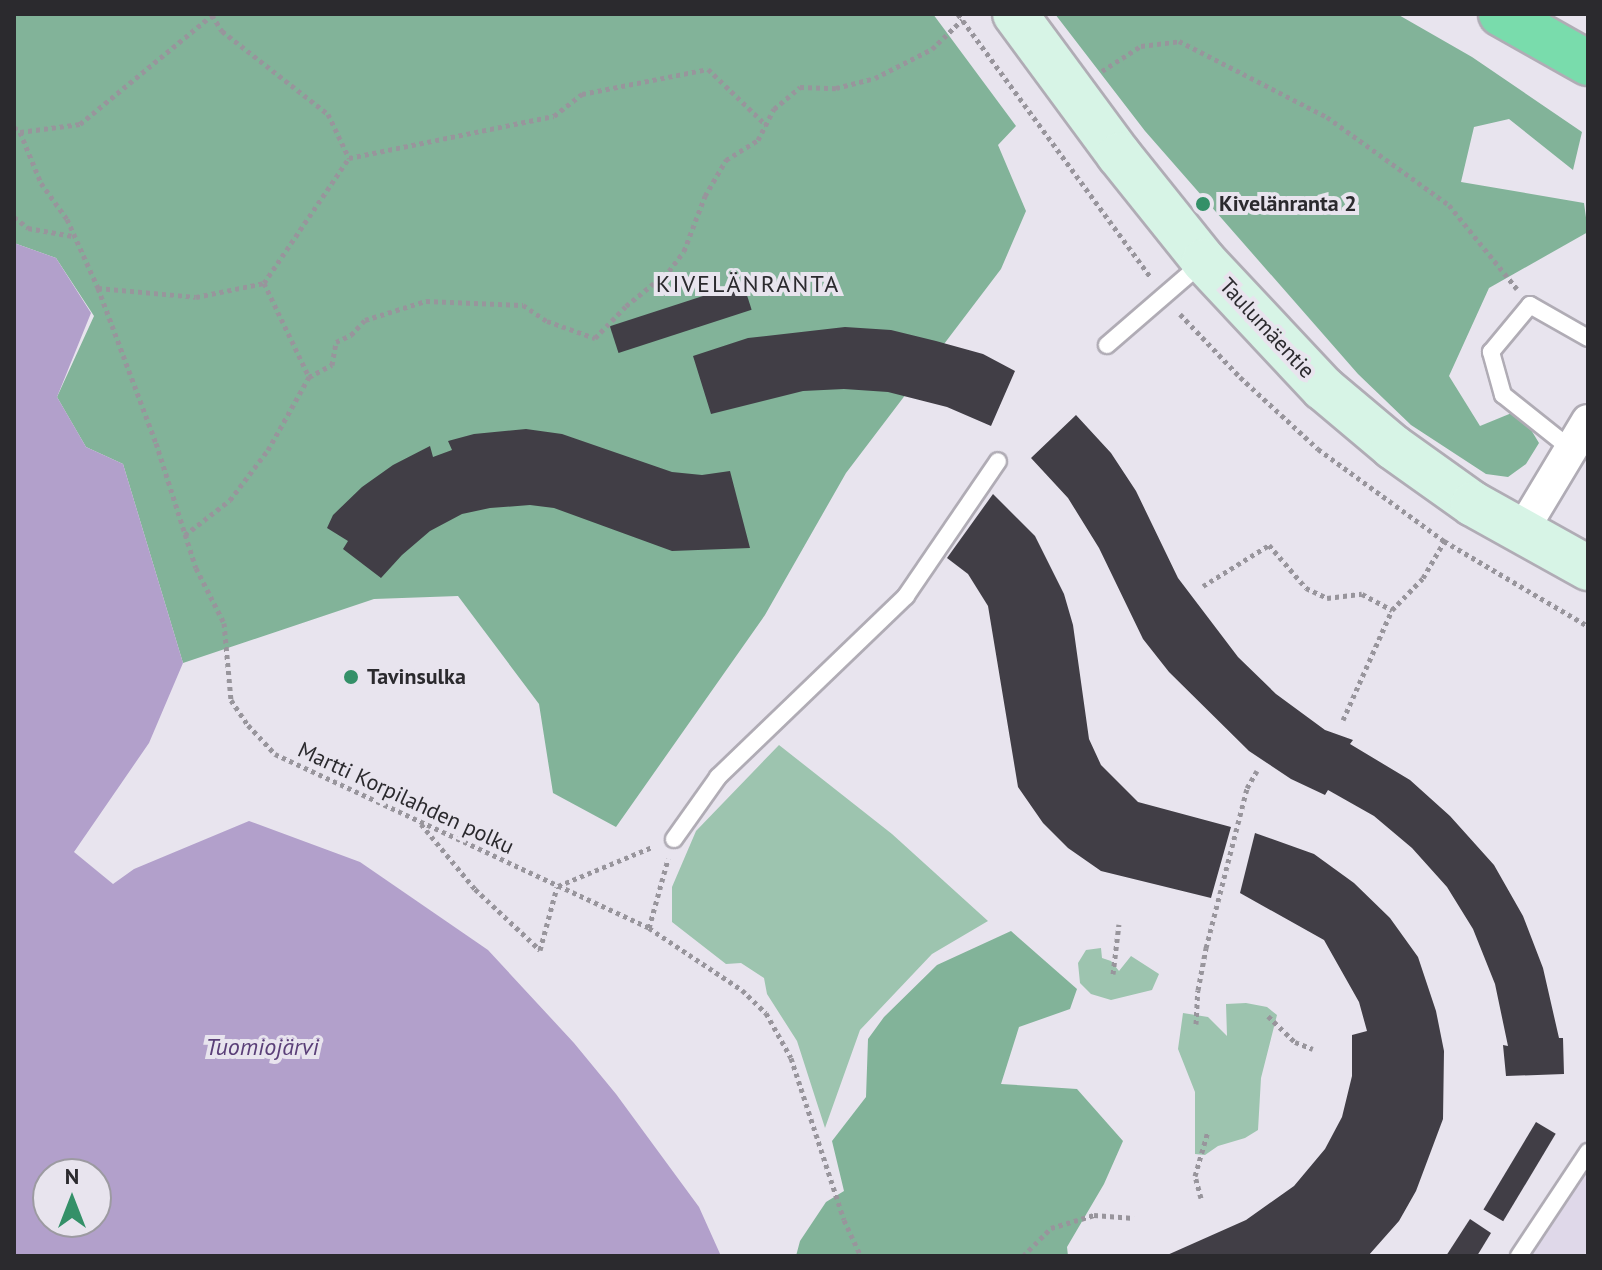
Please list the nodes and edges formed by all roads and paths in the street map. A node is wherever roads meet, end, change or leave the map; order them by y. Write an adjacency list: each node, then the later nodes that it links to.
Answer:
1 (1015, 14): 12 (main road, Taulumäentie)
2 (1501, 14): 5 (highway)
3 (962, 20): 6 (path)
4 (1179, 41): 15 (path)
5 (1588, 63)
6 (766, 125): 9 (path); 18 (path)
7 (14, 127): 8 (path, Martti Korpilahden polku)
8 (20, 132): 9 (path); 11 (path, Martti Korpilahden polku)
9 (349, 158): 13 (path)
10 (14, 217): 11 (path)
11 (73, 236): 14 (path, Martti Korpilahden polku)
12 (1204, 261): 17 (lane); 22 (main road, Taulumäentie)
13 (264, 283): 14 (path); 18 (path)
14 (98, 288): 23 (path, Martti Korpilahden polku)
15 (1530, 305): 16 (lane); 20 (lane)
16 (1588, 338)
17 (1107, 345)
18 (309, 377): 23 (path)
19 (1588, 421): 20 (street)
20 (1571, 449): 22 (street)
21 (998, 461): 31 (lane)
22 (1523, 529): 24 (main road, Taulumäentie)
23 (185, 535): 30 (path, Martti Korpilahden polku)
24 (1588, 568)
25 (1203, 586): 26 (path)
26 (1392, 610): 27 (path); 28 (path)
27 (1588, 626)
28 (1343, 720)
29 (1257, 771): 37 (path)
30 (419, 822): 32 (path, Martti Korpilahden polku); 32 (path)
31 (674, 839): 32 (path); 34 (path)
32 (557, 887): 34 (path, Martti Korpilahden polku)
33 (1119, 924): 35 (path)
34 (649, 928): 43 (path, Martti Korpilahden polku)
35 (1113, 974)
36 (1268, 1016): 38 (path)
37 (1196, 1024)
38 (1313, 1049)
39 (1208, 1131): 41 (path)
40 (1588, 1152): 45 (lane)
41 (1201, 1198)
42 (1134, 1218): 44 (path)
43 (861, 1256)
44 (1023, 1256)
45 (1519, 1256)

